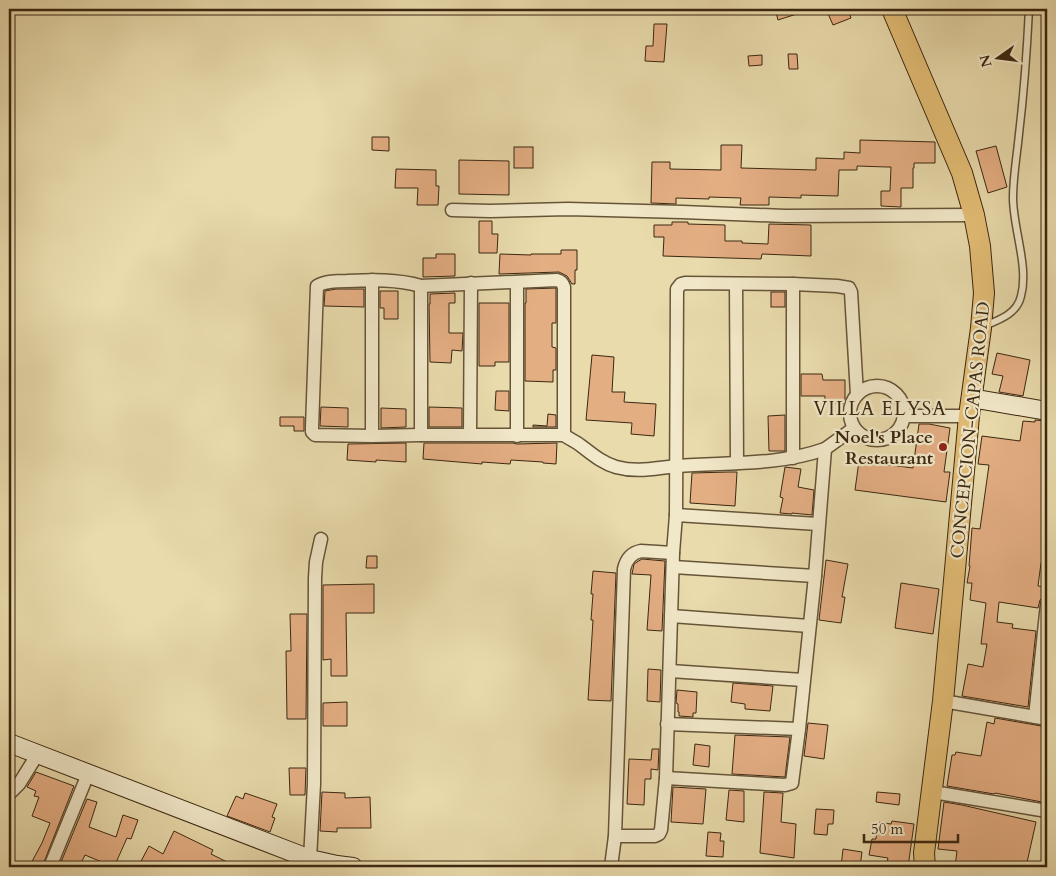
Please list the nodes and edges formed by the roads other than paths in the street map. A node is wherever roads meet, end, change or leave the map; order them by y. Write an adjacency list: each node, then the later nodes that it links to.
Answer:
1 (892, 9): 4 (main road, CONCEPCION-CAPAS ROAD)
2 (1029, 9): 11 (lane)
3 (452, 210): 4 (street)
4 (974, 215): 11 (main road, CONCEPCION-CAPAS ROAD)
5 (372, 280): 10 (street); 20 (street); 20 (street)
6 (517, 282): 7 (street); 19 (street); 21 (street)
7 (470, 283): 10 (street); 18 (street)
8 (736, 284): 9 (street); 24 (street); 25 (street)
9 (793, 284): 12 (street); 23 (street)
10 (421, 286): 17 (street)
11 (981, 328): 13 (main road, CONCEPCION-CAPAS ROAD)
12 (858, 395): 15 (street); 16 (street)
13 (970, 407): 14 (street); 15 (street); 37 (main road, CONCEPCION-CAPAS ROAD)
14 (1047, 411)
15 (904, 416): 16 (street)
16 (854, 428): 22 (street)
17 (421, 435): 18 (street); 20 (street)
18 (470, 435): 21 (street)
19 (564, 435): 21 (street); 25 (street)
20 (372, 436)
21 (517, 436)
22 (825, 449): 23 (street); 27 (street)
23 (793, 458): 24 (street)
24 (738, 463): 25 (street)
25 (676, 466): 26 (street)
26 (676, 515): 27 (street); 29 (street)
27 (818, 524): 31 (street)
28 (321, 539): 49 (street)
29 (673, 553): 30 (street); 48 (street)
30 (673, 566): 31 (street); 33 (street)
31 (815, 576): 34 (street)
32 (1047, 604): 38 (street)
33 (670, 616): 34 (street); 35 (street)
34 (809, 626): 36 (street)
35 (670, 671): 36 (street); 39 (street)
36 (803, 680): 40 (street)
37 (944, 702): 38 (street); 45 (main road, CONCEPCION-CAPAS ROAD)
38 (1041, 718)
39 (667, 724): 40 (street); 44 (street)
40 (799, 730): 44 (street)
41 (9, 743): 42 (street)
42 (37, 755): 43 (street); 46 (street)
43 (88, 774): 49 (street); 51 (street)
44 (666, 778): 48 (street)
45 (933, 792): 47 (street); 54 (main road, CONCEPCION-CAPAS ROAD)
46 (9, 794)
47 (1047, 811)
48 (616, 836): 53 (street)
49 (310, 859): 50 (street)
50 (330, 866): 52 (street)
51 (50, 867)
52 (353, 867)
53 (611, 867)
54 (925, 867)

